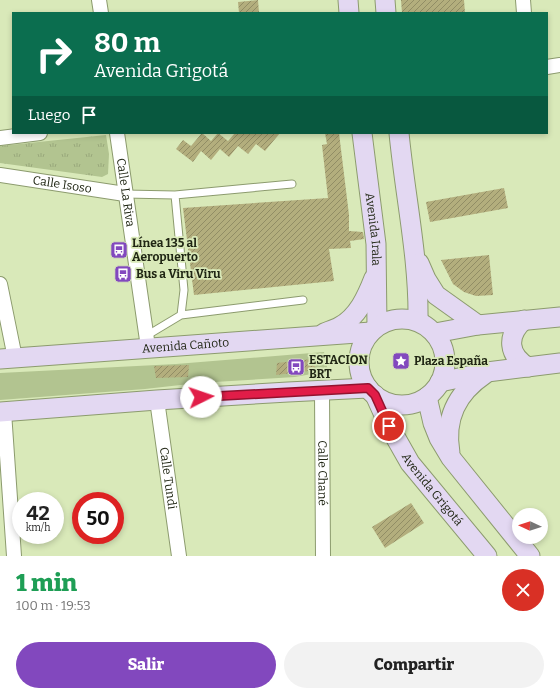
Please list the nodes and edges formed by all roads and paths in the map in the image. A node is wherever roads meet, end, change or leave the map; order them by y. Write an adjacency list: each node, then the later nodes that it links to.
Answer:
1 (99, 0): 5 (street)
2 (348, 0): 6 (main road)
3 (385, 0): 7 (main road)
4 (523, 0): 8 (street)
5 (101, 12)
6 (349, 12)
7 (386, 12)
8 (524, 12)
9 (560, 65): 10 (street)
10 (548, 67)
11 (32, 134): 15 (street)
12 (117, 134): 18 (street, Calle La Riva)
13 (362, 134): 21 (main road, Avenida Irala)
14 (399, 134): 20 (main road)
15 (0, 138)
16 (0, 175): 18 (street, Calle Isoso)
17 (292, 184): 19 (lane)
18 (125, 194): 19 (lane); 32 (street, Calle La Riva)
19 (175, 195): 24 (lane)
20 (415, 255): 27 (main road); 28 (main road)
21 (377, 271): 29 (main road, Avenida Irala); 31 (main road)
22 (0, 284): 33 (street)
23 (303, 300): 24 (lane)
24 (181, 315): 32 (lane)
25 (560, 317): 26 (main road)
26 (524, 320): 28 (main road); 35 (main road)
27 (418, 321): 29 (main road); 30 (main road)
28 (478, 325): 30 (main road)
29 (374, 329): 31 (main road, Avenida Cañoto); 39 (main road)
30 (435, 333): 37 (main road)
31 (317, 335): 32 (main road, Avenida Cañoto)
32 (147, 342): 33 (main road, Avenida Cañoto)
33 (8, 359)
34 (560, 364): 35 (main road)
35 (528, 367): 36 (main road)
36 (487, 372): 37 (main road); 43 (main road)
37 (440, 382): 40 (main road)
38 (322, 390): 39 (main road); 41 (main road); 46 (street, Calle Chané)
39 (372, 392): 40 (main road); 47 (main road, Avenida Grigotá)
40 (427, 397): 43 (main road)
41 (157, 400): 42 (main road); 45 (street, Calle Tundi)
42 (2, 412): 44 (street)
43 (451, 458): 48 (main road)
44 (14, 556)
45 (179, 556)
46 (323, 556)
47 (487, 556)
48 (530, 556)

